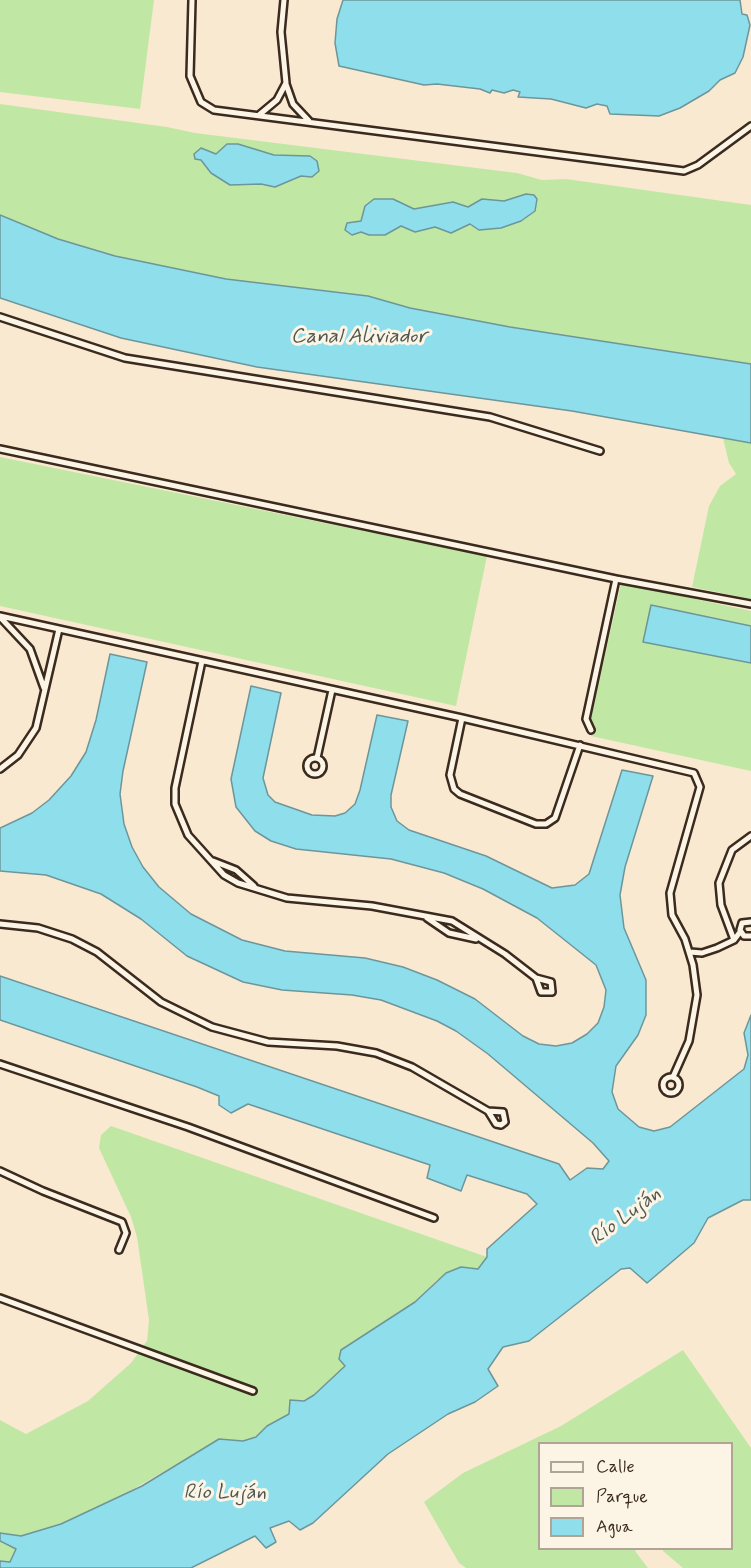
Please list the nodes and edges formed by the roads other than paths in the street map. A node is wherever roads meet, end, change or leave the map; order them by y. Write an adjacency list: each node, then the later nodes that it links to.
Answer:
1 (192, 0): 4 (street)
2 (284, 0): 3 (street)
3 (286, 83): 4 (street); 5 (street)
4 (259, 115): 5 (street)
5 (312, 122): 7 (street)
6 (751, 126): 7 (street)
7 (741, 133): 8 (street)
8 (751, 133)
9 (0, 317): 11 (street)
10 (0, 449): 12 (street)
11 (600, 451)
12 (616, 579): 13 (street); 20 (street)
13 (751, 604)
14 (0, 617): 15 (street); 18 (street)
15 (59, 628): 16 (street); 18 (street)
16 (202, 661): 17 (street); 25 (street)
17 (332, 690): 19 (street); 22 (street)
18 (45, 691): 23 (street)
19 (462, 718): 21 (street); 21 (street)
20 (591, 730)
21 (580, 745): 34 (street)
22 (317, 758)
23 (0, 769)
24 (751, 836): 33 (street)
25 (213, 861): 26 (street); 26 (street)
26 (254, 887): 27 (street)
27 (427, 918): 32 (street); 32 (street)
28 (751, 922): 30 (street)
29 (0, 924): 38 (street)
30 (740, 932): 31 (street); 33 (street)
31 (751, 936)
32 (477, 939): 35 (street)
33 (734, 940): 34 (street)
34 (690, 952): 37 (street)
35 (536, 978)
36 (0, 1064): 40 (street)
37 (673, 1077)
38 (488, 1111)
39 (0, 1171): 41 (street)
40 (434, 1218)
41 (119, 1250)
42 (0, 1298): 43 (street)
43 (252, 1391)

